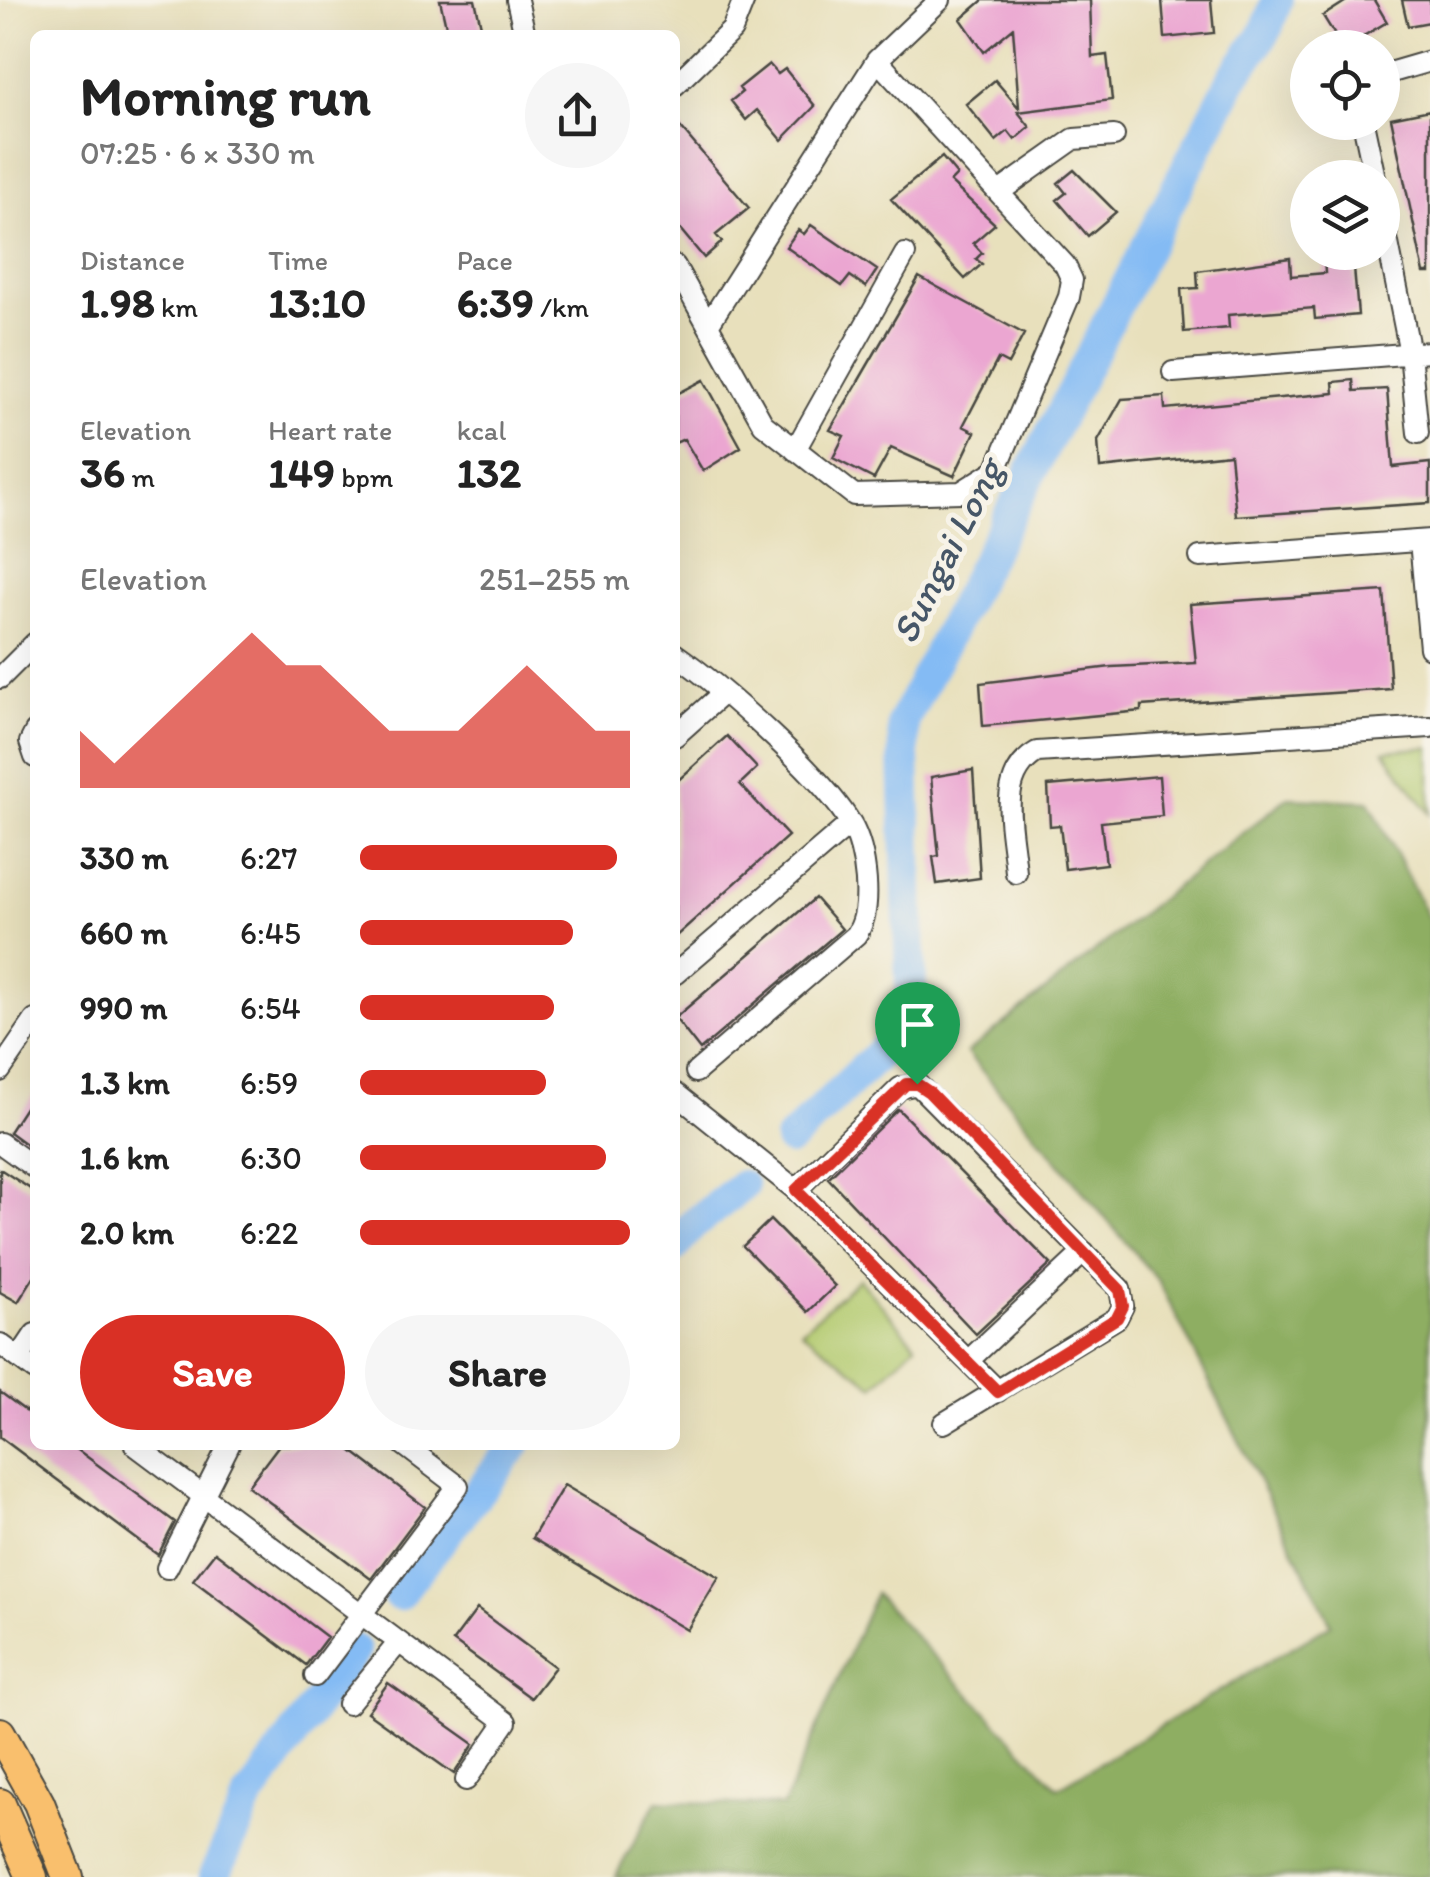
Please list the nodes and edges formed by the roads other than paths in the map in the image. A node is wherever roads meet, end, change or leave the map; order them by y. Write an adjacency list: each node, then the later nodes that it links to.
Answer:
1 (516, 0): 4 (street)
2 (744, 0): 8 (street)
3 (940, 0): 5 (street)
4 (524, 30)
5 (877, 60): 10 (street); 14 (street)
6 (1430, 61): 7 (street)
7 (1400, 70)
8 (680, 80)
9 (1114, 136): 10 (street)
10 (999, 192): 18 (street)
11 (904, 254): 18 (street)
12 (1397, 270): 15 (street)
13 (680, 275): 14 (street)
14 (708, 325): 18 (street)
15 (1420, 353): 16 (street); 17 (street)
16 (1174, 372)
17 (1418, 433)
18 (795, 450)
19 (1425, 541): 20 (street); 21 (street)
20 (1200, 557)
21 (1430, 648)
22 (30, 649): 24 (street)
23 (680, 658): 25 (street)
24 (0, 678)
25 (722, 694): 27 (street); 28 (street)
26 (1430, 726): 29 (street)
27 (680, 732)
28 (851, 823): 30 (street); 33 (street)
29 (1016, 873)
30 (680, 970)
31 (28, 1045): 32 (street)
32 (0, 1072)
33 (696, 1072)
34 (680, 1097): 37 (street)
35 (0, 1143): 36 (street)
36 (30, 1164)
37 (796, 1190): 38 (street); 40 (street)
38 (1084, 1252): 40 (street); 42 (street)
39 (0, 1344): 41 (street)
40 (969, 1360): 42 (street)
41 (27, 1364)
42 (998, 1392): 43 (street)
43 (944, 1423)
44 (142, 1450): 47 (street)
45 (226, 1450): 47 (street)
46 (411, 1450): 49 (street)
47 (203, 1496): 48 (street); 49 (street)
48 (167, 1568)
49 (362, 1614): 50 (street); 51 (street)
50 (398, 1642): 52 (street); 54 (street)
51 (315, 1676)
52 (348, 1704)
53 (0, 1733): 57 (highway)
54 (466, 1780)
55 (0, 1804): 56 (highway)
56 (32, 1877)
57 (68, 1877)

